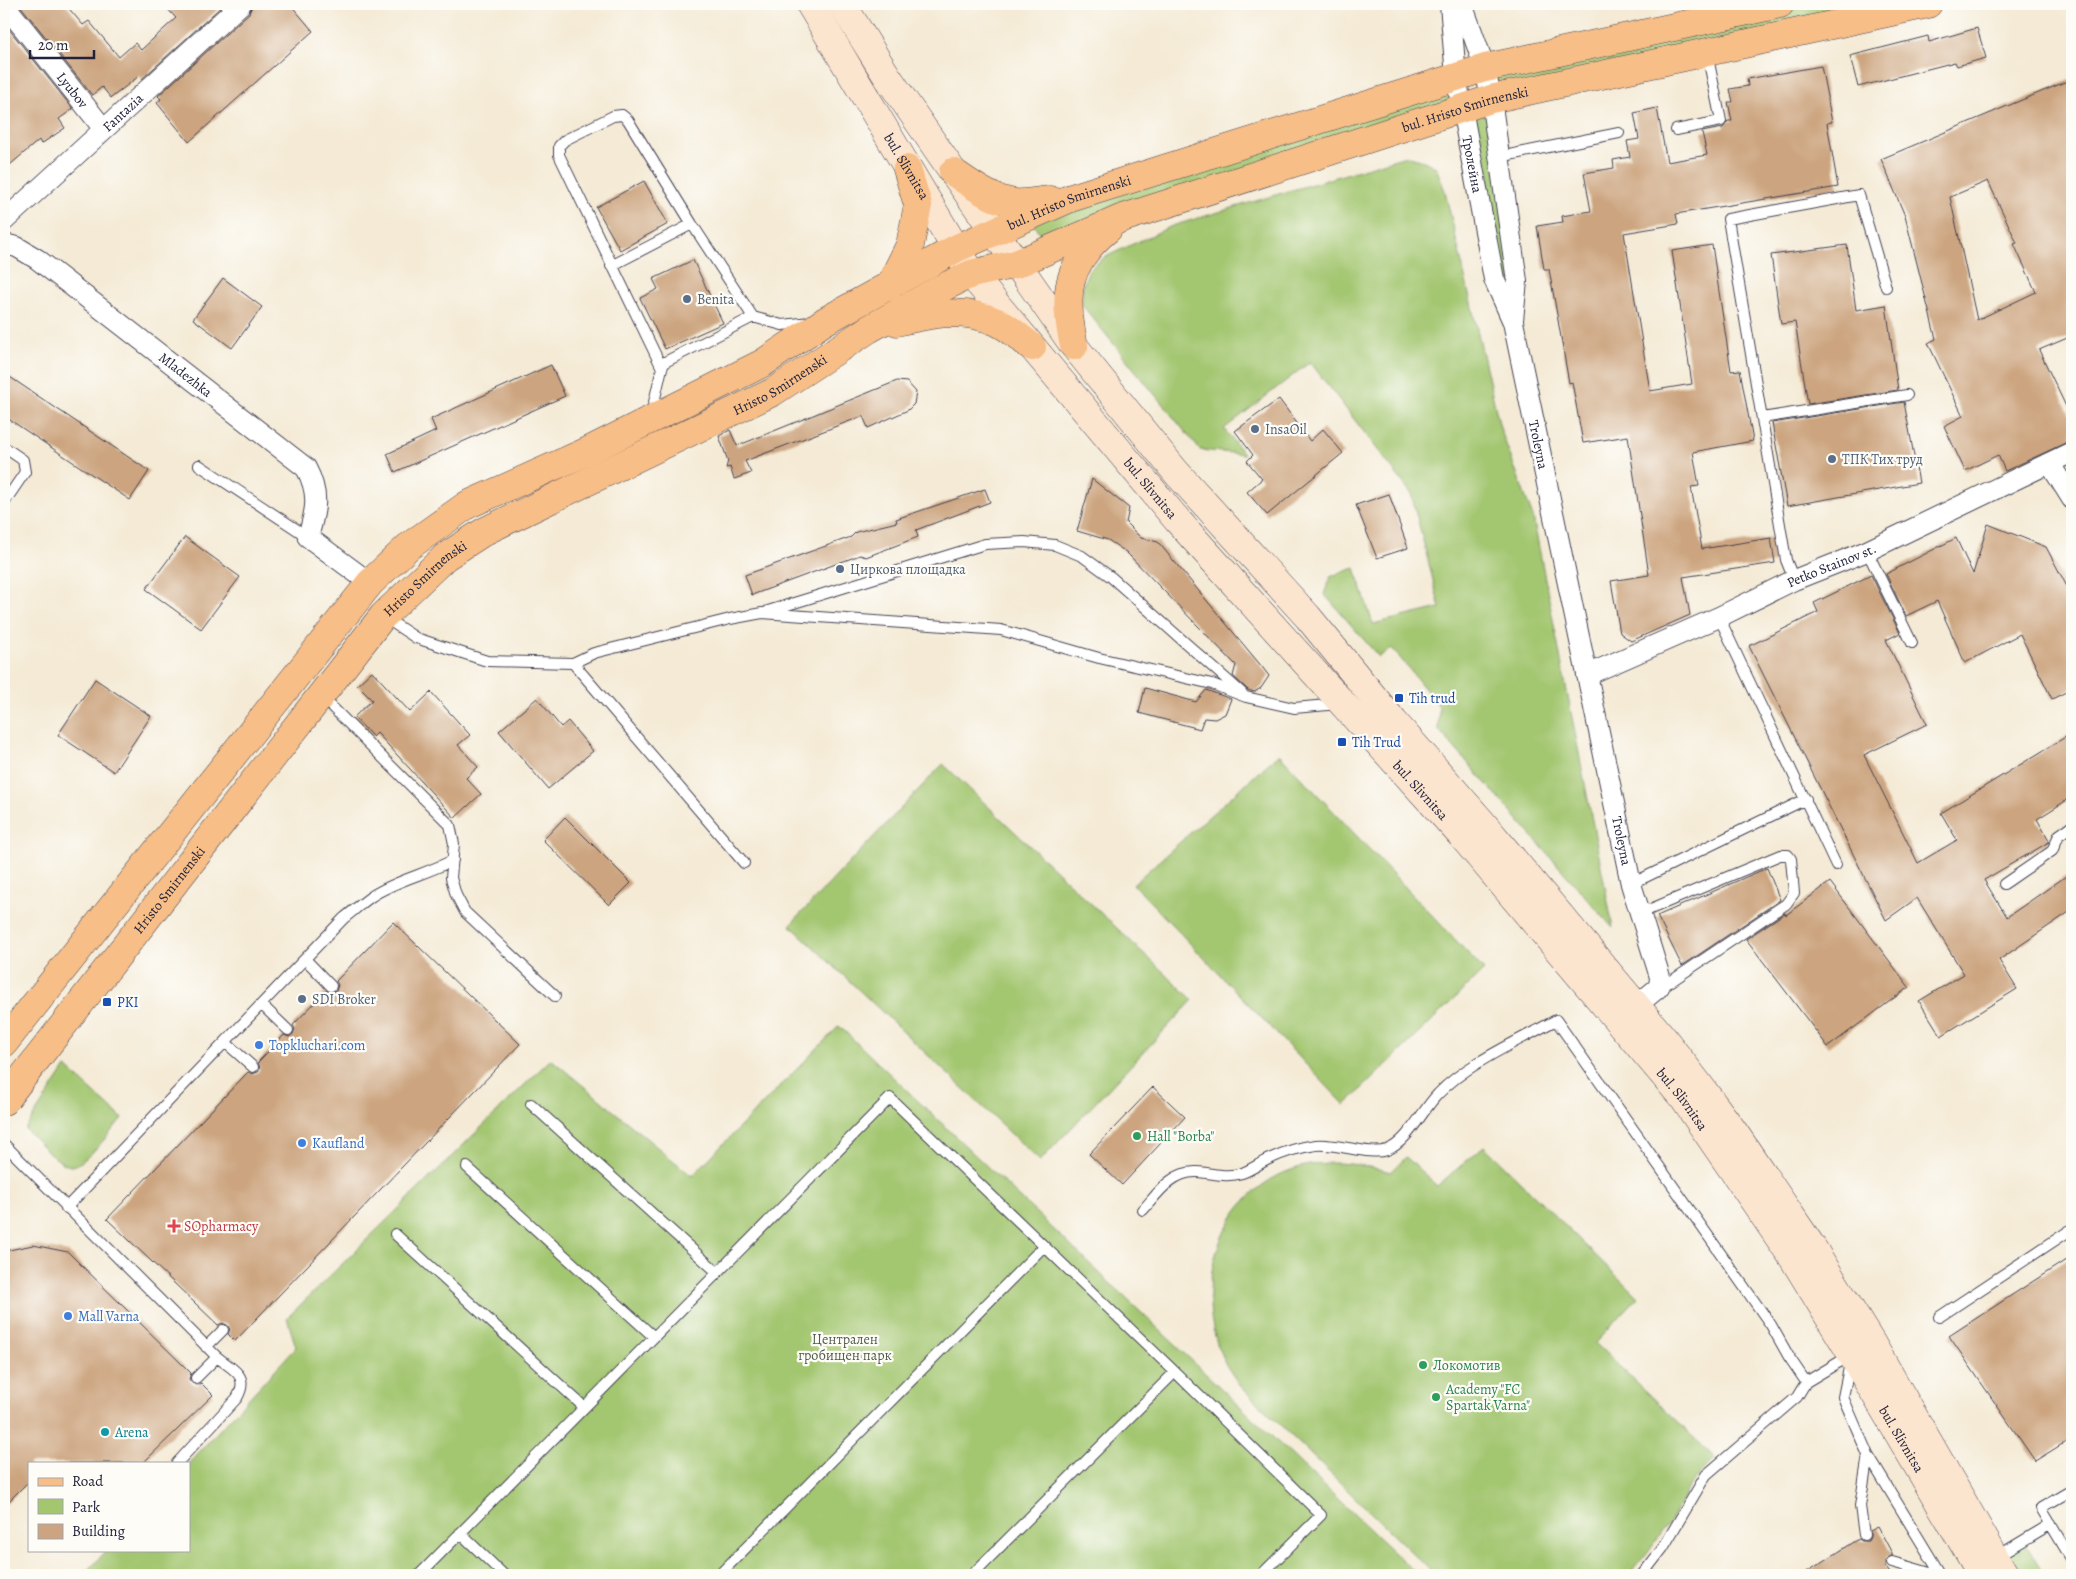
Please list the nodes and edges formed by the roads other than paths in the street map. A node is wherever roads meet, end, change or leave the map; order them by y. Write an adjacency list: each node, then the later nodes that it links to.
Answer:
1 (4, 4): 14 (street, Lyubov)
2 (241, 4): 14 (street, Fantazia)
3 (810, 4): 18 (main road, bul. Slivnitsa)
4 (842, 4): 19 (main road, bul. Slivnitsa)
5 (1450, 4): 11 (street, Тролейна)
6 (1462, 4): 10 (street, Troleyna)
7 (1780, 4): 10 (main road, bul. Hristo Smirnenski)
8 (1928, 4): 9 (main road, bul. Hristo Smirnenski)
9 (1706, 52): 12 (main road, bul. Hristo Smirnenski); 15 (lane)
10 (1485, 68): 11 (main road, bul. Hristo Smirnenski); 12 (street, Troleyna)
11 (1456, 76): 13 (street, Тролейна); 20 (main road, bul. Hristo Smirnenski)
12 (1491, 99): 13 (main road, bul. Hristo Smirnenski); 17 (street, Troleyna)
13 (1463, 109): 21 (main road, bul. Hristo Smirnenski); 34 (street, Тролейна)
14 (104, 128): 22 (street, Fantazia)
15 (1676, 130)
16 (1619, 133): 17 (lane)
17 (1499, 157): 34 (street, Troleyna)
18 (907, 169): 26 (main road, bul. Slivnitsa); 30 (main road)
19 (952, 172): 20 (main road); 24 (main road, bul. Slivnitsa)
20 (1071, 198): 24 (main road, bul. Hristo Smirnenski)
21 (1120, 219): 27 (main road, bul. Hristo Smirnenski); 36 (main road)
22 (4, 221)
23 (692, 224): 28 (lane); 28 (lane); 32 (lane)
24 (994, 232): 26 (main road, Hristo Smirnenski); 27 (main road, bul. Slivnitsa)
25 (4, 244): 48 (street, Mladezhka)
26 (956, 248): 29 (main road, bul. Slivnitsa); 30 (main road, Hristo Smirnenski)
27 (1016, 264): 29 (main road, Hristo Smirnenski); 36 (main road, bul. Slivnitsa)
28 (610, 266): 38 (lane)
29 (972, 274): 35 (main road, Hristo Smirnenski); 37 (main road, bul. Slivnitsa)
30 (889, 287): 33 (main road, Hristo Smirnenski)
31 (1886, 287): 40 (lane)
32 (753, 317): 33 (lane); 38 (lane)
33 (825, 321): 41 (main road, Hristo Smirnenski)
34 (1513, 322): 57 (street, Troleyna)
35 (869, 329): 37 (main road); 53 (main road, Hristo Smirnenski)
36 (1074, 346): 74 (main road, bul. Slivnitsa)
37 (1032, 347): 60 (main road, bul. Slivnitsa)
38 (662, 368): 41 (lane)
39 (1907, 395): 40 (lane)
40 (1762, 418): 50 (lane)
41 (650, 420): 51 (main road, Hristo Smirnenski)
42 (4, 447): 47 (lane)
43 (2072, 452): 44 (street, Petko Stainov st.)
44 (2050, 464): 46 (street); 49 (street, Petko Stainov st.)
45 (199, 465): 48 (lane)
46 (2072, 499)
47 (4, 503)
48 (308, 537): 51 (street)
49 (1867, 551): 50 (street, Petko Stainov st.); 55 (lane)
50 (1794, 580): 54 (street, Petko Stainov st.)
51 (370, 583): 77 (main road, Hristo Smirnenski)
52 (762, 613): 56 (lane); 59 (lane); 59 (lane)
53 (383, 616): 56 (lane); 58 (main road, Hristo Smirnenski)
54 (1719, 617): 57 (street, Petko Stainov st.); 61 (lane)
55 (1912, 643)
56 (573, 663): 64 (lane)
57 (1587, 675): 66 (street, Troleyna)
58 (320, 696): 63 (lane); 79 (main road, Hristo Smirnenski)
59 (1246, 697): 60 (lane)
60 (1342, 704): 93 (main road, bul. Slivnitsa)
61 (1806, 799): 65 (lane); 66 (lane)
62 (2072, 826): 67 (lane)
63 (453, 860): 69 (lane); 72 (lane)
64 (744, 863)
65 (1836, 865)
66 (1631, 884): 68 (street, Troleyna)
67 (2004, 884)
68 (1642, 913): 70 (street, Troleyna); 70 (lane)
69 (306, 960): 71 (lane); 73 (lane)
70 (1659, 985): 74 (street)
71 (331, 986)
72 (555, 996)
73 (262, 1005): 75 (lane); 76 (lane)
74 (1636, 1006): 107 (main road, bul. Slivnitsa)
75 (288, 1030)
76 (225, 1042): 78 (lane); 83 (lane)
77 (4, 1043)
78 (252, 1068)
79 (4, 1101)
80 (531, 1104): 88 (lane)
81 (4, 1144): 83 (lane)
82 (467, 1167): 91 (lane)
83 (66, 1208): 92 (lane)
84 (1143, 1210): 97 (lane)
85 (2072, 1229): 89 (lane)
86 (395, 1234): 98 (lane)
87 (1044, 1246): 88 (lane); 95 (lane); 110 (lane)
88 (717, 1272): 91 (lane)
89 (1939, 1317)
90 (223, 1330): 92 (lane)
91 (654, 1337): 98 (lane)
92 (206, 1347): 94 (lane)
93 (1852, 1355): 97 (lane); 99 (lane); 107 (main road, bul. Slivnitsa)
94 (217, 1357): 96 (lane); 100 (lane)
95 (1175, 1372): 111 (lane); 112 (lane)
96 (196, 1378)
97 (1806, 1382): 113 (lane)
98 (584, 1408): 103 (lane)
99 (1868, 1455): 104 (lane); 115 (lane)
100 (178, 1462)
101 (2072, 1490): 102 (lane)
102 (2051, 1524): 105 (lane); 107 (lane)
103 (460, 1533): 108 (lane); 109 (lane)
104 (1864, 1535)
105 (2072, 1560)
106 (1892, 1562): 114 (lane)
107 (1994, 1570)
108 (419, 1575)
109 (504, 1575)
110 (719, 1575)
111 (972, 1575)
112 (1261, 1575)
113 (1642, 1575)
114 (1937, 1575)
115 (1941, 1575)

